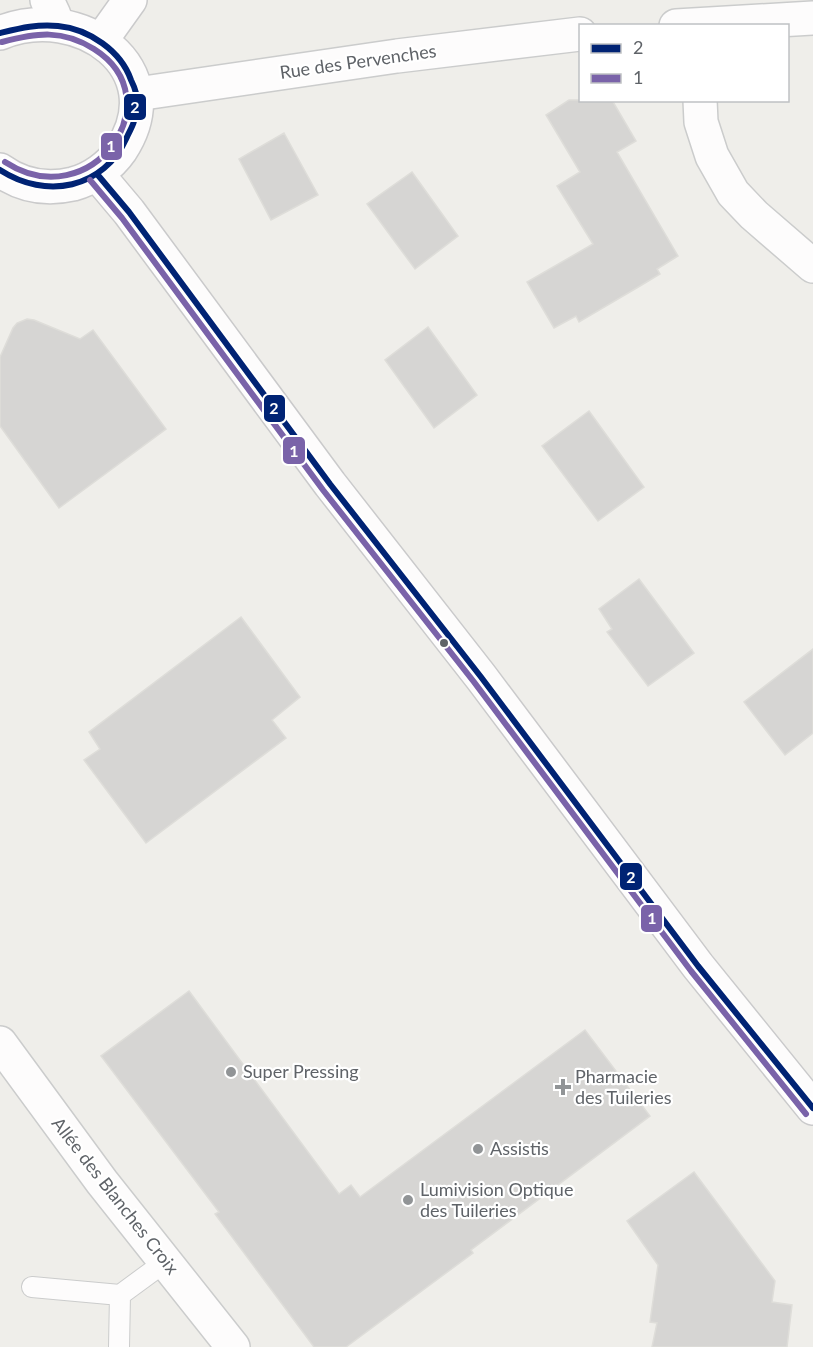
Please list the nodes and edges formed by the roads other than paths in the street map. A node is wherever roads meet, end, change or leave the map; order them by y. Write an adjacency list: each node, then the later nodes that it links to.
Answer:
1 (130, 0): 7 (street)
2 (51, 8): 5 (street); 7 (street)
3 (813, 18): 4 (street)
4 (711, 24)
5 (0, 33)
6 (579, 34): 8 (street, Rue des Pervenches)
7 (105, 35): 8 (street)
8 (137, 94): 11 (street)
9 (700, 102): 12 (street)
10 (0, 172): 11 (street)
11 (97, 174): 14 (street)
12 (813, 266)
13 (0, 1042): 15 (street, Allée des Blanches Croix)
14 (813, 1108)
15 (165, 1262): 17 (lane); 19 (street, Allée des Blanches Croix)
16 (32, 1287): 17 (lane)
17 (120, 1295): 18 (lane)
18 (118, 1347)
19 (233, 1347)

